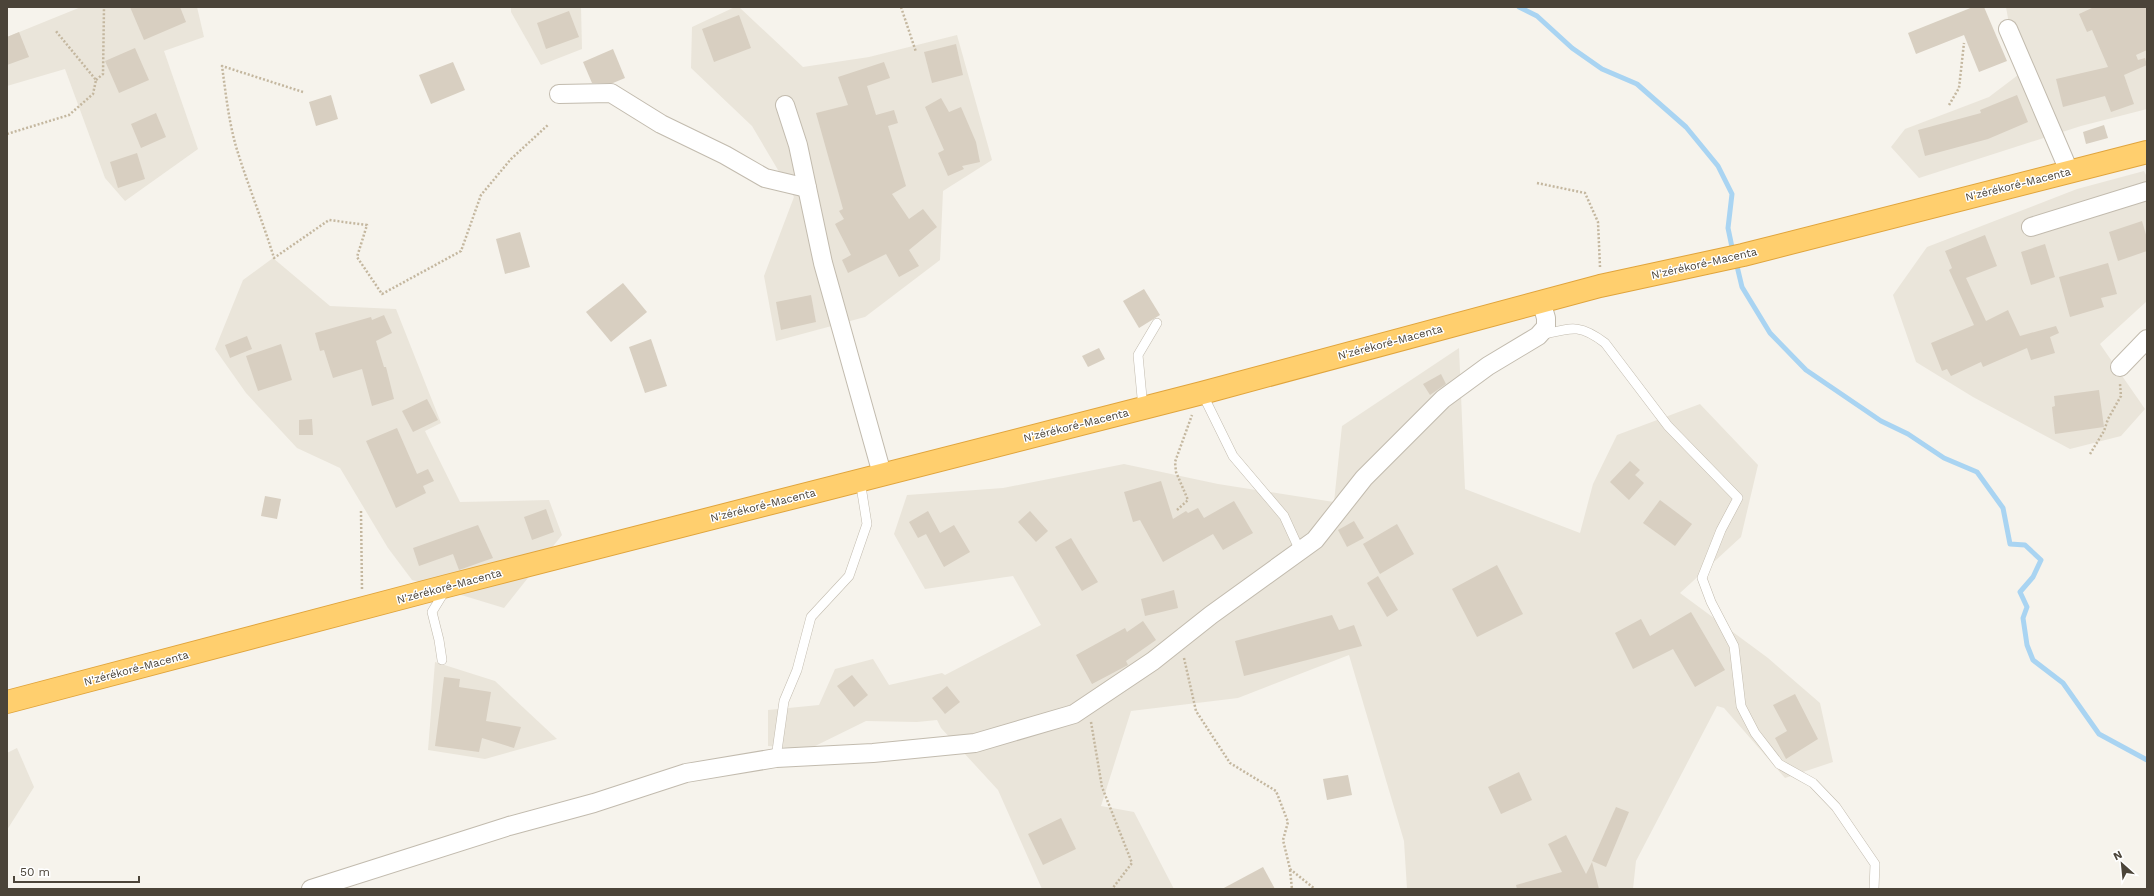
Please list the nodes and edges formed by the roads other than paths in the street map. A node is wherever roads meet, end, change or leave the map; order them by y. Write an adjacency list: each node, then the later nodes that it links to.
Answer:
1 (2008, 29): 5 (street)
2 (559, 94): 6 (street)
3 (785, 105): 6 (street)
4 (2147, 152): 5 (highway, N'zérékoré-Macenta)
5 (2069, 171): 9 (highway, N'zérékoré-Macenta)
6 (807, 188): 16 (street)
7 (2147, 191): 8 (street)
8 (2031, 227)
9 (1542, 301): 11 (street); 14 (highway, N'zérékoré-Macenta)
10 (1157, 323): 15 (lane)
11 (1538, 336): 18 (street); 24 (lane)
12 (2147, 339): 13 (street)
13 (2120, 367)
14 (1202, 392): 15 (highway, N'zérékoré-Macenta); 18 (lane)
15 (1143, 408): 16 (highway, N'zérékoré-Macenta)
16 (882, 474): 17 (highway, N'zérékoré-Macenta)
17 (860, 480): 19 (highway, N'zérékoré-Macenta); 22 (lane)
18 (1300, 551): 22 (street)
19 (447, 586): 20 (lane); 21 (highway, N'zérékoré-Macenta)
20 (442, 660)
21 (7, 702)
22 (776, 758): 23 (street)
23 (311, 889)
24 (1874, 889)

